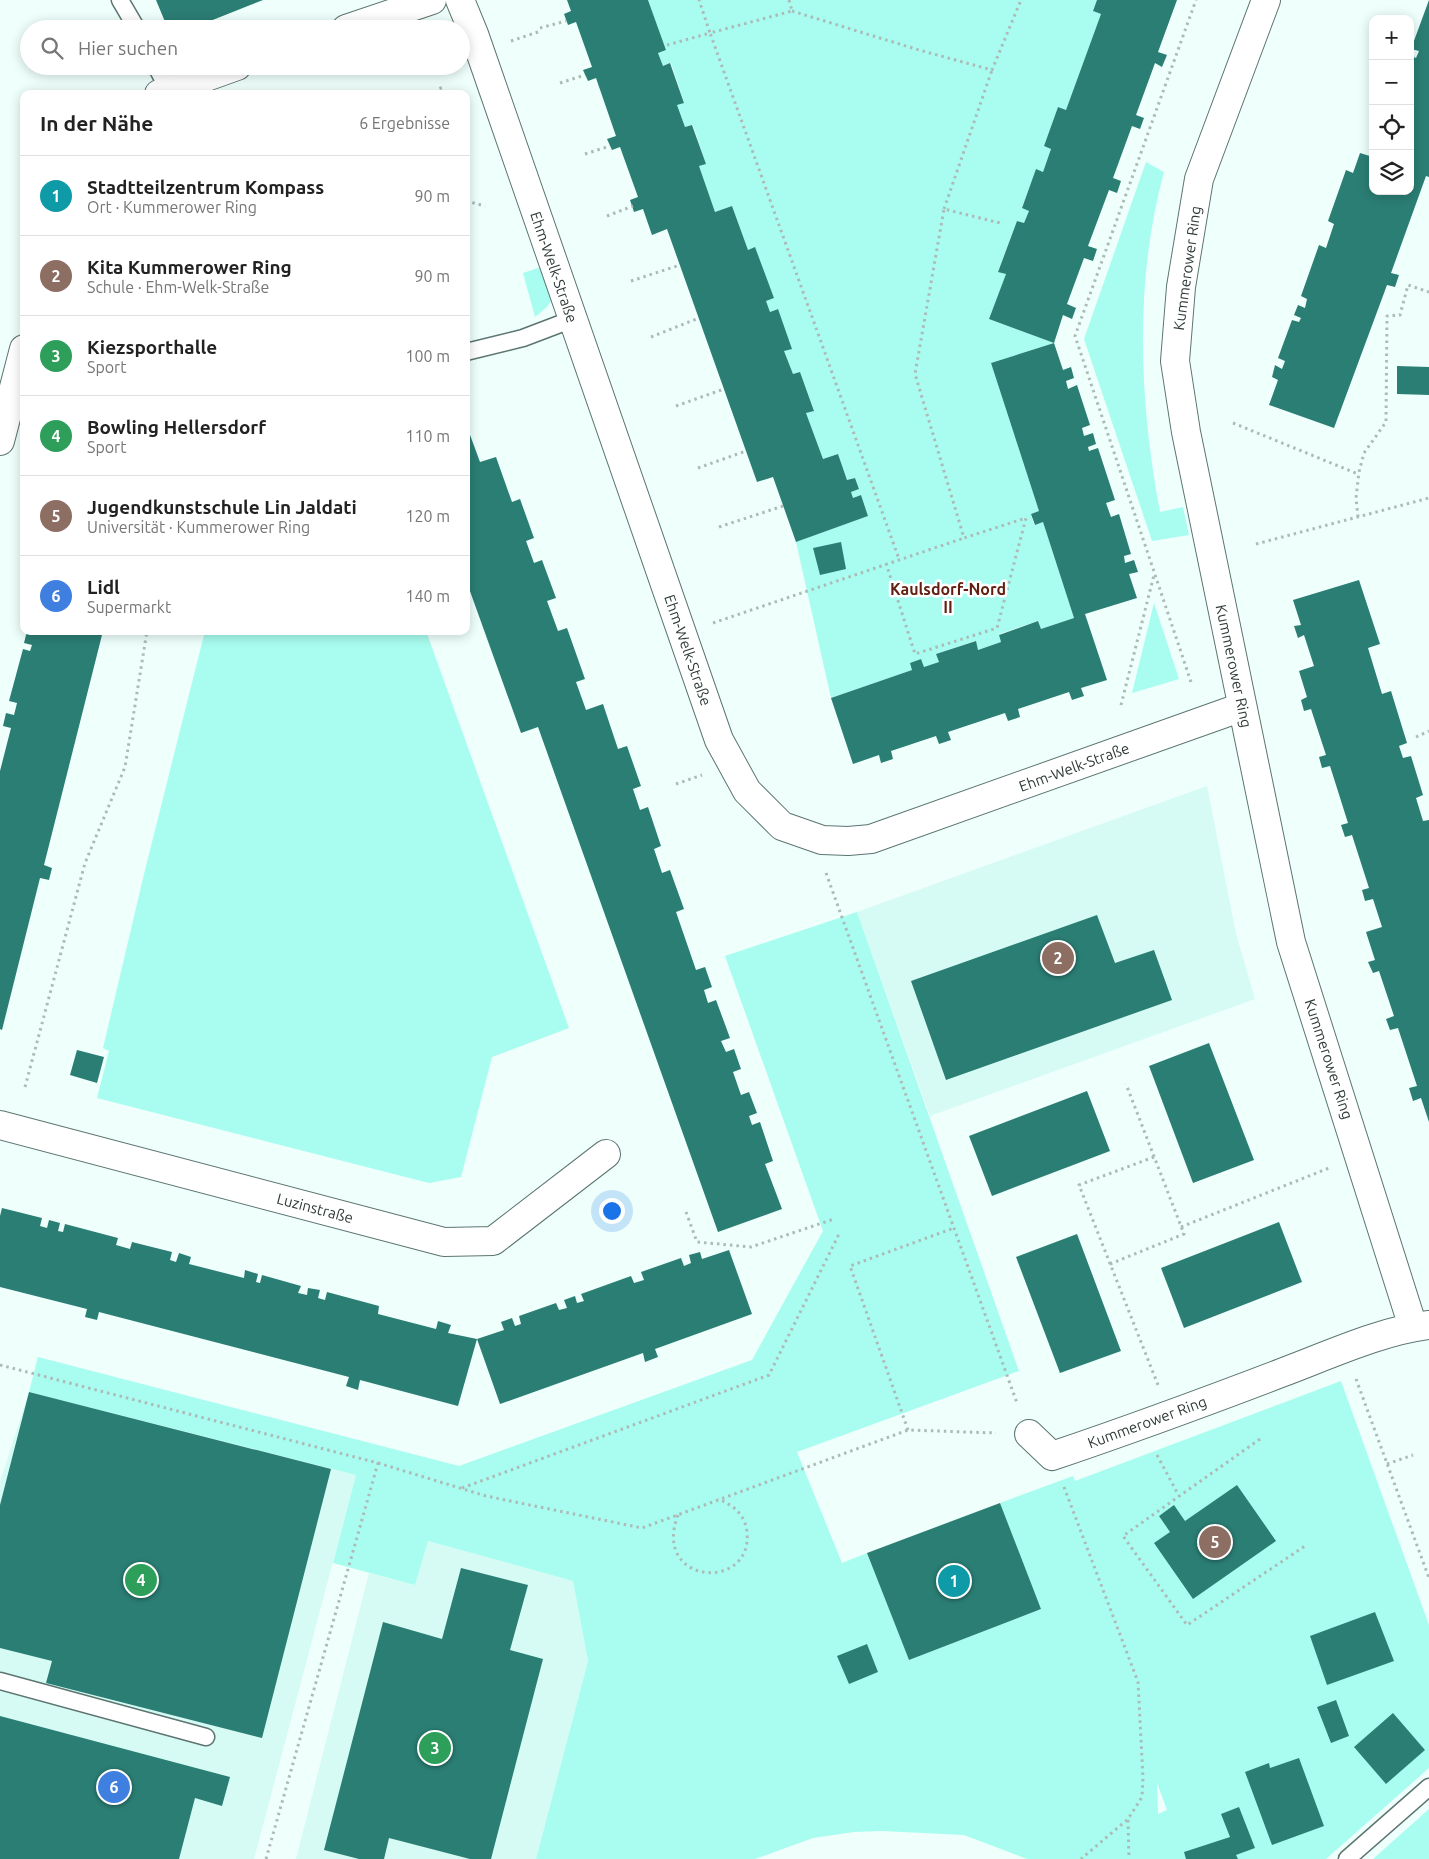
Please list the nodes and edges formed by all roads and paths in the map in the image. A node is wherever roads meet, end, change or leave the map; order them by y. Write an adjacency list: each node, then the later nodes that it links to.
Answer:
1 (120, 0): 10 (lane)
2 (432, 0): 11 (street)
3 (460, 0): 12 (street, Ehm-Welk-Straße)
4 (699, 0): 16 (path)
5 (789, 0): 9 (path)
6 (1020, 0): 18 (path)
7 (1196, 0): 56 (path)
8 (1266, 0): 61 (street, Kummerower Ring)
9 (792, 11): 16 (path); 18 (path)
10 (132, 20)
11 (373, 20)
12 (468, 20)
13 (566, 21): 15 (path)
14 (470, 24): 37 (street, Ehm-Welk-Straße)
15 (540, 28)
16 (710, 33): 17 (path); 54 (path)
17 (667, 45)
18 (992, 70): 30 (path)
19 (197, 75): 21 (street)
20 (585, 75): 22 (path)
21 (161, 83)
22 (560, 83)
23 (444, 86): 24 (path)
24 (438, 90)
25 (610, 146): 26 (path)
26 (585, 154)
27 (470, 202): 28 (path)
28 (486, 206)
29 (632, 206): 31 (path)
30 (944, 209): 32 (path); 52 (path)
31 (607, 216)
32 (1000, 223)
33 (680, 265): 34 (path)
34 (631, 281)
35 (1429, 292): 47 (path)
36 (699, 318): 38 (path)
37 (573, 319): 39 (lane); 57 (street, Ehm-Welk-Straße)
38 (651, 337)
39 (470, 351)
40 (20, 364): 44 (street)
41 (724, 389): 42 (path)
42 (676, 406)
43 (1233, 423): 47 (path)
44 (0, 441)
45 (746, 451): 46 (path)
46 (698, 468)
47 (1358, 474): 50 (path)
48 (1429, 498): 50 (path)
49 (783, 506): 51 (path)
50 (1358, 517): 53 (path)
51 (719, 527)
52 (964, 538): 54 (path); 55 (path)
53 (1256, 544)
54 (898, 559): 55 (path)
55 (886, 563): 57 (path)
56 (1155, 574): 59 (path); 60 (path)
57 (682, 634): 66 (street, Ehm-Welk-Straße)
58 (146, 635): 68 (path)
59 (1191, 682)
60 (1121, 705)
61 (1242, 707): 66 (street, Ehm-Welk-Straße); 71 (street, Kummerower Ring)
62 (1429, 731): 63 (path)
63 (1416, 736)
64 (699, 776): 65 (path)
65 (676, 784)
66 (822, 840): 76 (path)
67 (1126, 1084): 72 (path)
68 (25, 1087)
69 (0, 1125): 70 (street, Luzinstraße)
70 (606, 1154)
71 (1360, 1156): 75 (path); 79 (street, Kummerower Ring)
72 (1154, 1157): 75 (path); 78 (path)
73 (686, 1212): 74 (path)
74 (834, 1219)
75 (1181, 1226): 78 (path)
76 (954, 1228): 83 (path); 84 (path)
77 (839, 1234): 90 (path)
78 (1110, 1264): 82 (path)
79 (1421, 1326): 80 (street, Kummerower Ring)
80 (1345, 1349): 82 (street, Kummerower Ring); 89 (path)
81 (0, 1365): 88 (path)
82 (1157, 1420): 87 (street, Kummerower Ring); 91 (path)
83 (908, 1430): 84 (path); 92 (path)
84 (1029, 1434): 87 (street)
85 (1260, 1439): 91 (path)
86 (1413, 1455): 89 (path)
87 (1052, 1456): 99 (path)
88 (378, 1463): 90 (path); 100 (path)
89 (1387, 1464): 95 (path)
90 (462, 1488): 93 (path)
91 (1179, 1496): 94 (path)
92 (718, 1499): 93 (path); 93 (path)
93 (678, 1514)
94 (1305, 1546)
95 (1429, 1578)
96 (0, 1681): 97 (lane)
97 (206, 1737)
98 (1429, 1787): 103 (lane)
99 (1128, 1819): 101 (path); 102 (path)
100 (266, 1859)
101 (1081, 1859)
102 (1129, 1859)
103 (1347, 1859)

